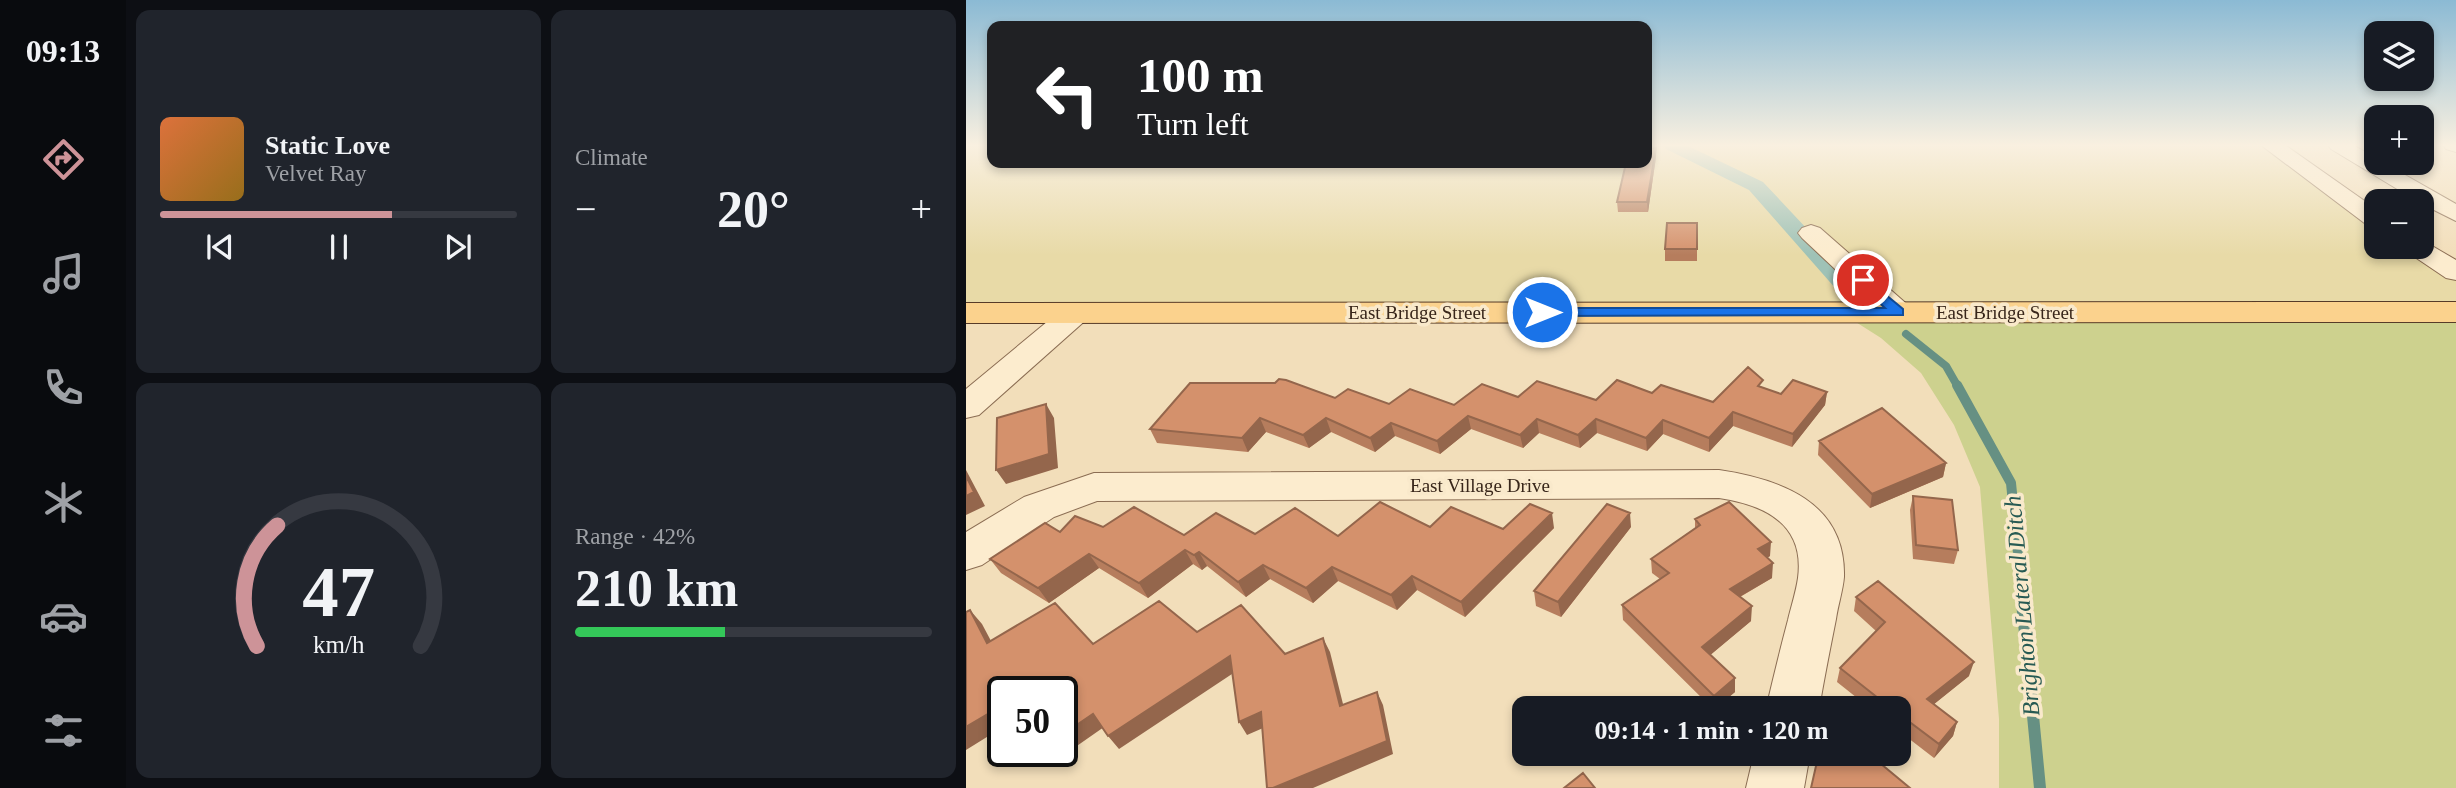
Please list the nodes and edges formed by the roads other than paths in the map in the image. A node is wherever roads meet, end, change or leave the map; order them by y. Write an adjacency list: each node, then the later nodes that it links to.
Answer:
1 (2323, 182): 3 (street)
2 (2401, 182): 4 (street)
3 (2364, 211)
4 (2456, 214)
5 (1811, 233): 8 (street)
6 (2434, 258): 7 (street)
7 (2456, 272)
8 (1898, 312): 10 (main road, East Bridge Street); 11 (main road, East Bridge Street)
9 (966, 313): 10 (main road, East Bridge Street)
10 (1076, 313): 12 (street)
11 (2456, 313)
12 (966, 407)
13 (966, 553): 14 (street, East Village Drive)
14 (1795, 696)
15 (1779, 766): 16 (street)
16 (1774, 788)

